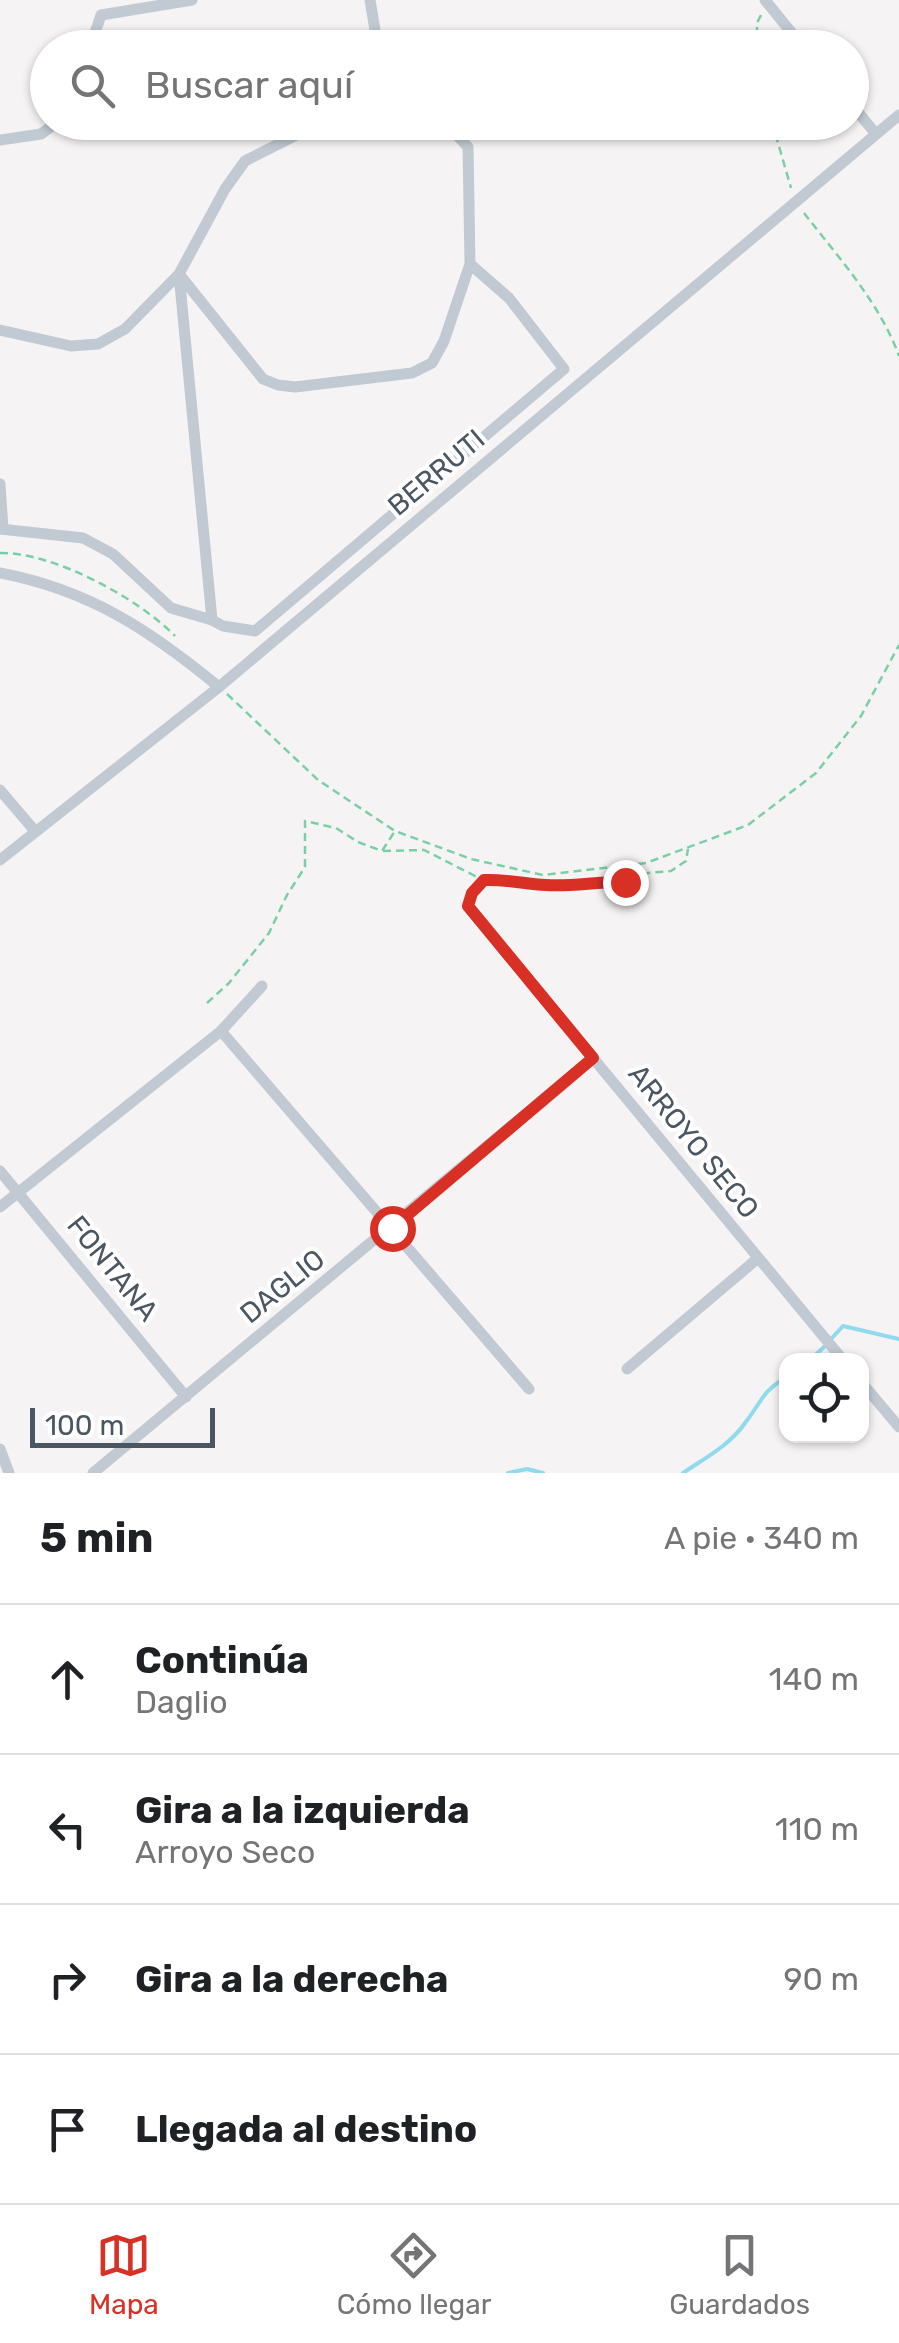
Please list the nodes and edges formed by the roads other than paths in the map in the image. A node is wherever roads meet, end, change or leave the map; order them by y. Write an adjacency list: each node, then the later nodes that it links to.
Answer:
1 (102, 0): 5 (street)
2 (192, 0): 5 (street)
3 (370, 0): 7 (street)
4 (767, 2): 8 (street)
5 (101, 15): 6 (street)
6 (96, 30)
7 (375, 30)
8 (790, 30)
9 (899, 115): 11 (street, BERRUTI)
10 (869, 126): 11 (street)
11 (876, 134): 23 (street, BERRUTI)
12 (30, 136): 13 (street)
13 (0, 140)
14 (286, 140): 17 (street)
15 (461, 140): 16 (street)
16 (470, 264): 17 (street); 22 (street)
17 (179, 274): 18 (street); 22 (street)
18 (0, 330)
19 (0, 484): 20 (street)
20 (1, 529): 22 (street)
21 (0, 573): 23 (street)
22 (212, 620)
23 (219, 687): 25 (street, BERRUTI)
24 (0, 790): 25 (street)
25 (35, 831): 26 (street, BERRUTI)
26 (0, 860)
27 (468, 906): 30 (street, ARROYO SECO)
28 (262, 986): 29 (street)
29 (221, 1030): 32 (street); 34 (street)
30 (593, 1058): 34 (street, DAGLIO); 35 (street, ARROYO SECO)
31 (0, 1171): 32 (street, FONTANA)
32 (18, 1192): 33 (street); 40 (street, FONTANA)
33 (0, 1207)
34 (392, 1228): 38 (street); 40 (street, DAGLIO)
35 (757, 1259): 36 (street, ARROYO SECO); 37 (street)
36 (837, 1353)
37 (626, 1369)
38 (529, 1389)
39 (869, 1392): 41 (street)
40 (186, 1397): 44 (street, DAGLIO)
41 (899, 1428)
42 (0, 1449): 43 (street)
43 (8, 1473)
44 (93, 1473)

